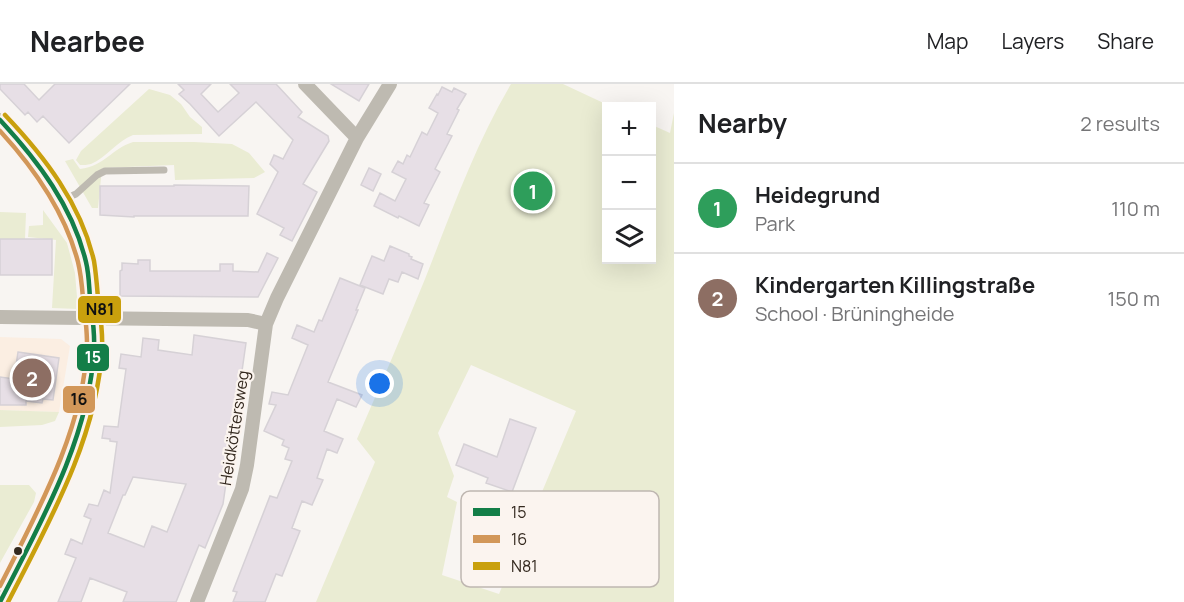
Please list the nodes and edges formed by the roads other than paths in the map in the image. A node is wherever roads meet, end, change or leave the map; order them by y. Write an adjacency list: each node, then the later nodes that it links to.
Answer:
1 (304, 84): 4 (street)
2 (390, 84): 4 (street, Heidköttersweg)
3 (0, 120): 6 (street)
4 (357, 138): 9 (street, Heidköttersweg)
5 (164, 170): 6 (lane)
6 (63, 200): 8 (street)
7 (0, 317): 8 (street)
8 (93, 319): 9 (street); 10 (street)
9 (266, 324): 11 (street, Heidköttersweg)
10 (0, 602)
11 (197, 602)

